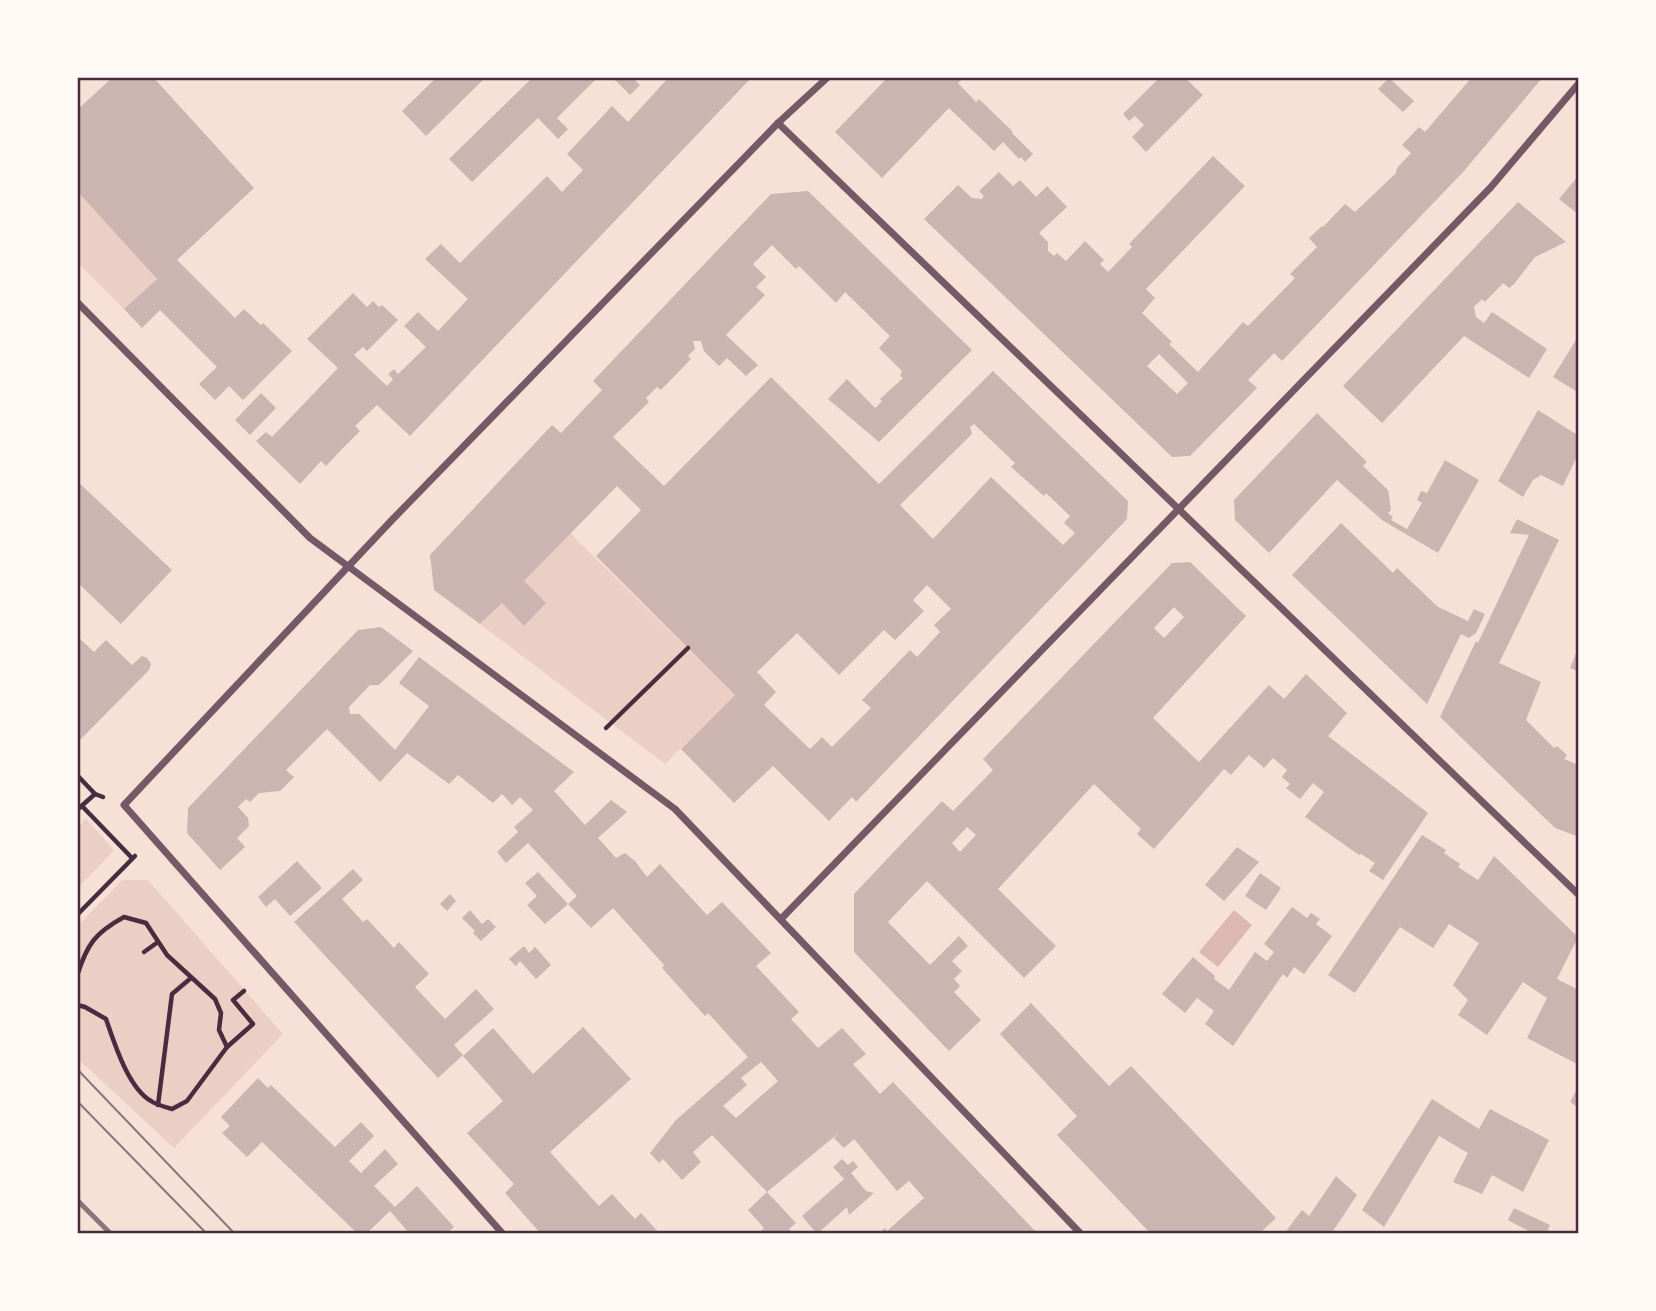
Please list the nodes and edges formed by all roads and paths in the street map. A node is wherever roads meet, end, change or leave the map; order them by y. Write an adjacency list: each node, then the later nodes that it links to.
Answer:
1 (823, 79): 3 (street)
2 (1579, 83): 5 (street)
3 (778, 123): 5 (street); 6 (street)
4 (77, 302): 6 (street)
5 (1179, 508): 14 (street); 16 (street)
6 (348, 568): 16 (street); 25 (street)
7 (688, 648): 8 (path)
8 (610, 723)
9 (77, 775): 10 (path)
10 (95, 794)
11 (82, 806): 12 (path)
12 (133, 858)
13 (118, 872): 15 (path)
14 (1579, 895)
15 (77, 915)
16 (781, 919): 26 (street)
17 (158, 942): 18 (path); 19 (path); 20 (path)
18 (144, 952)
19 (77, 976)
20 (191, 978): 23 (path); 24 (path)
21 (244, 991): 23 (path)
22 (77, 1005): 24 (path)
23 (227, 1047): 24 (path)
24 (158, 1105)
25 (503, 1234)
26 (1081, 1234)

